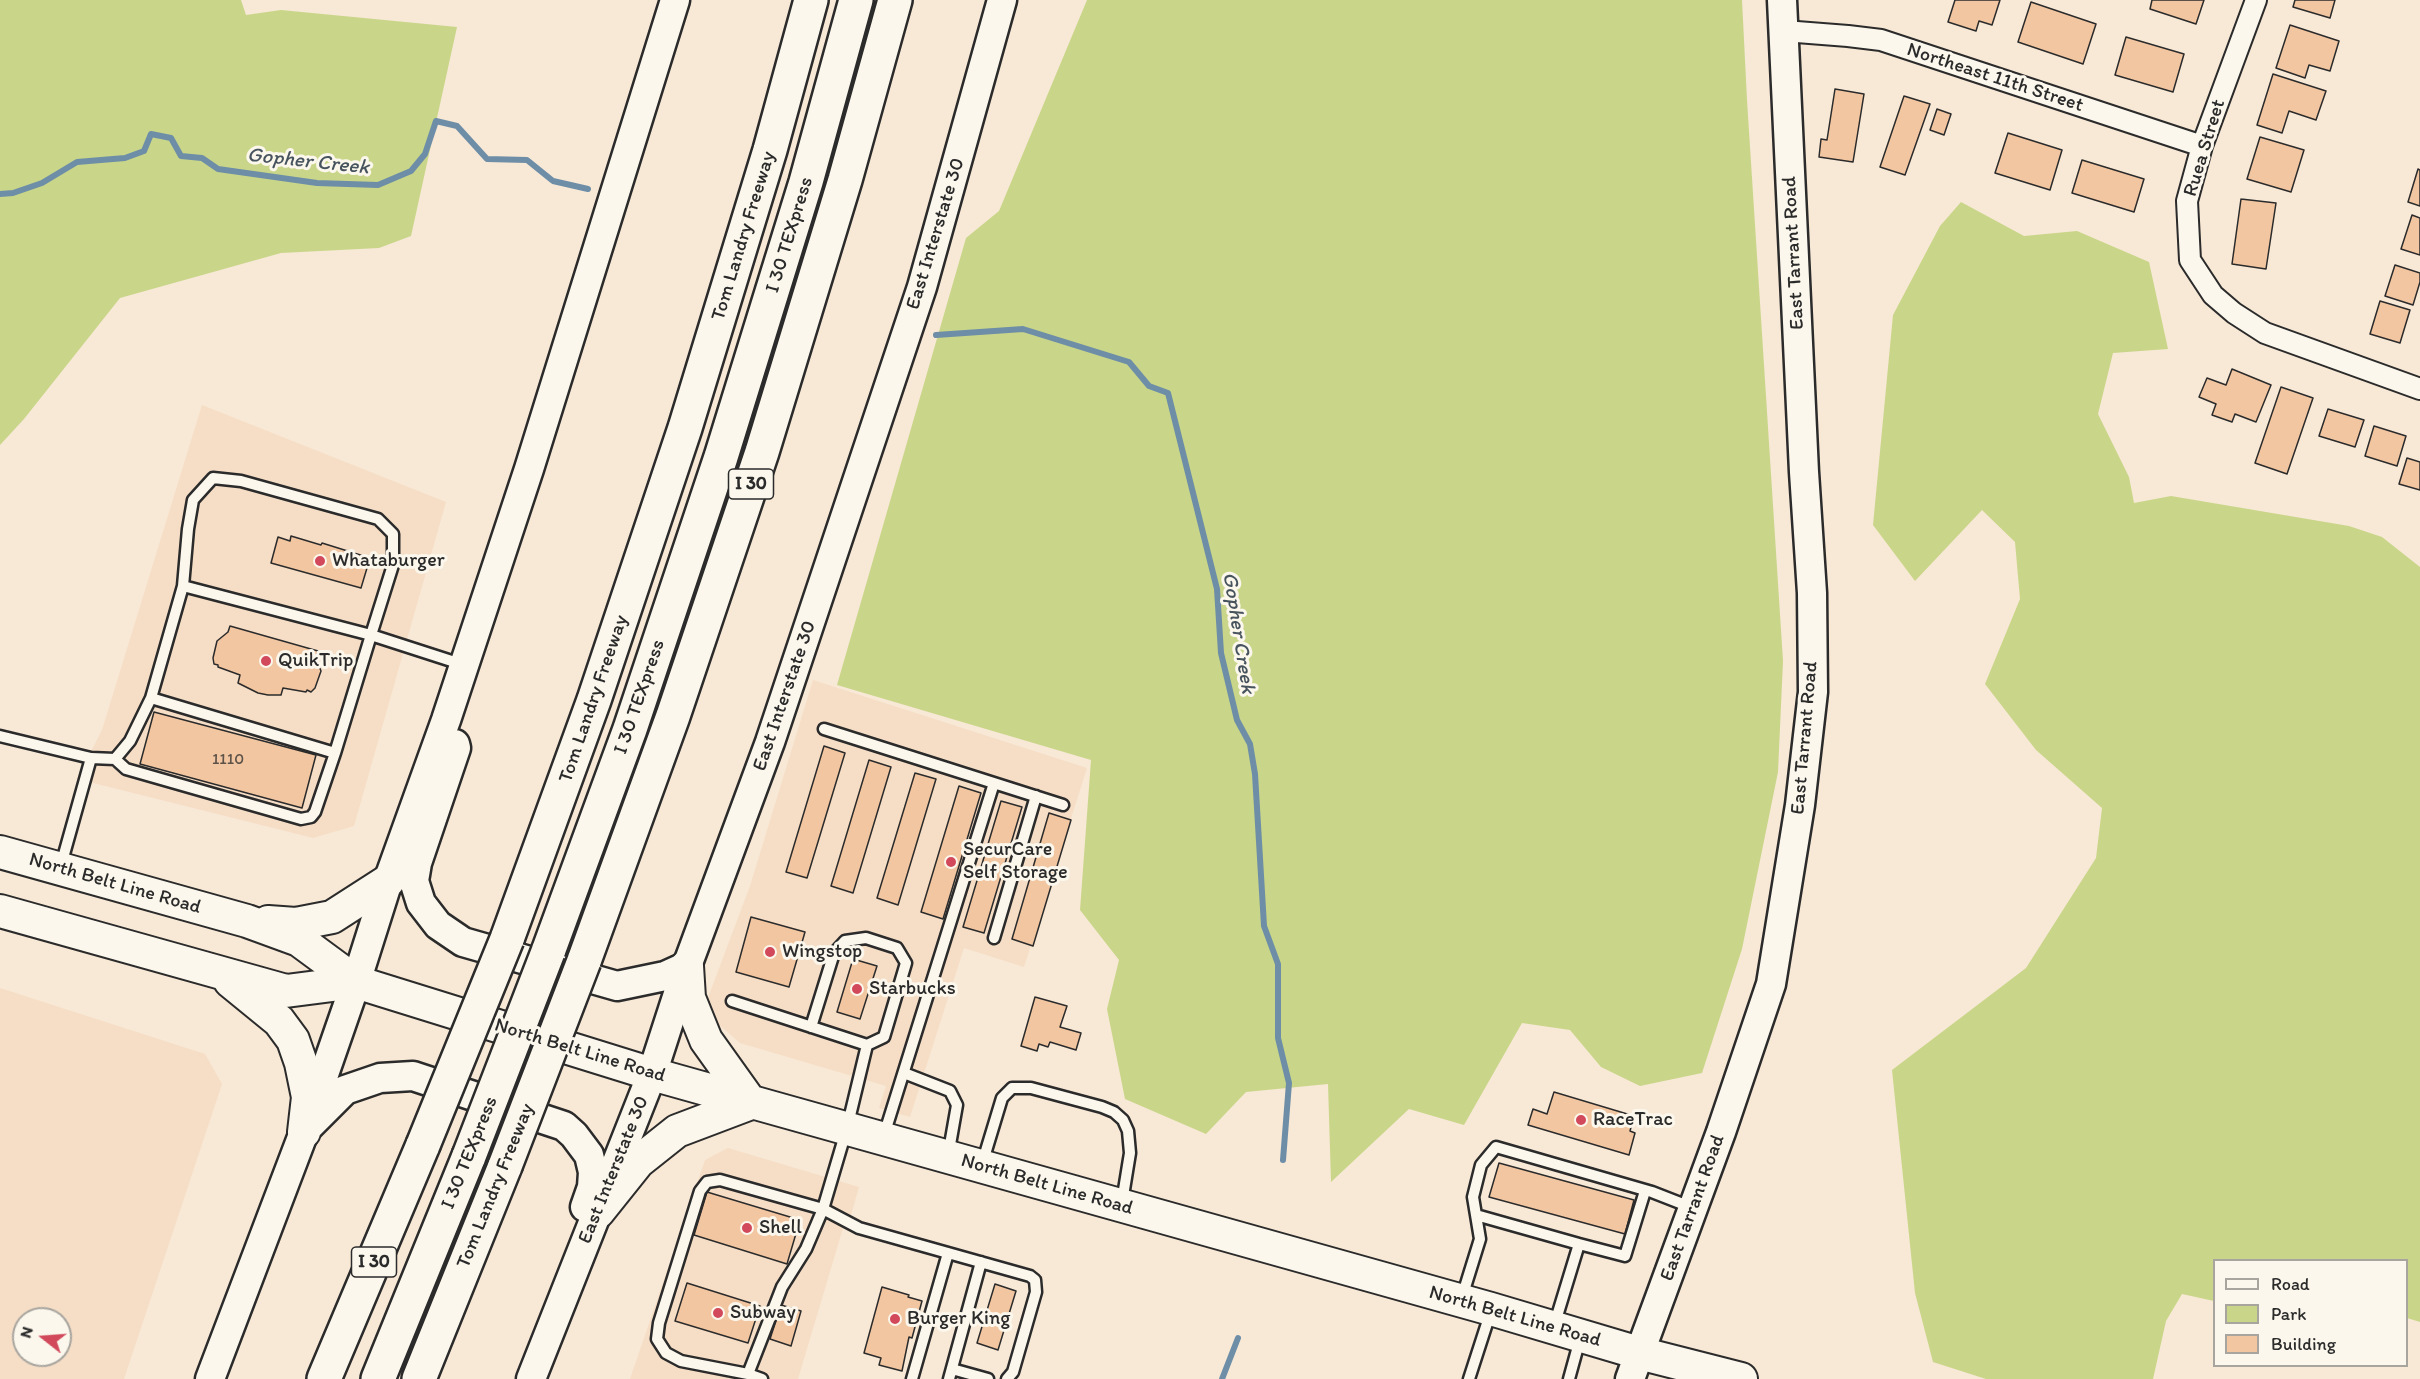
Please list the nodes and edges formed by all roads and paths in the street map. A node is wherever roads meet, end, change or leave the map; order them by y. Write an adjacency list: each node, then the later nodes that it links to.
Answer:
1 (675, 0): 13 (main road)
2 (811, 0): 61 (highway, Tom Landry Freeway / I 30, bridge)
3 (856, 0): 62 (highway, I 30 TEXpress, bridge)
4 (895, 0): 63 (highway, Tom Landry Freeway / I 30, bridge)
5 (1002, 0): 30 (main road, East Interstate 30)
6 (1782, 0): 8 (main road, East Tarrant Road)
7 (2256, 0): 9 (street, Ruea Street)
8 (1784, 31): 9 (street, Northeast 11th Street); 46 (main road, East Tarrant Road)
9 (2202, 146): 10 (street, Ruea Street)
10 (2420, 389)
11 (183, 586): 12 (lane); 12 (lane); 14 (lane)
12 (371, 635): 13 (lane); 18 (lane)
13 (464, 665): 15 (main road)
14 (151, 698): 18 (lane); 20 (lane)
15 (446, 720): 26 (main road); 30 (main road)
16 (824, 729): 21 (lane)
17 (0, 736): 19 (lane)
18 (335, 753): 20 (lane)
19 (91, 758): 20 (lane); 25 (lane)
20 (115, 759)
21 (994, 783): 22 (lane); 36 (lane)
22 (1036, 796): 23 (lane); 29 (lane)
23 (1063, 805)
24 (0, 852): 25 (main road, North Belt Line Road)
25 (61, 869): 28 (main road, North Belt Line Road)
26 (388, 881): 28 (main road); 32 (main road)
27 (0, 911): 31 (main road, North Belt Line Road)
28 (247, 921): 32 (main road, North Belt Line Road)
29 (994, 938)
30 (687, 966): 37 (main road, East Interstate 30); 38 (main road)
31 (218, 972): 32 (main road, North Belt Line Road); 40 (main road)
32 (356, 982): 37 (main road, North Belt Line Road); 40 (main road)
33 (732, 1001): 34 (lane)
34 (811, 1027): 35 (lane); 35 (lane)
35 (867, 1045): 39 (lane)
36 (904, 1073): 41 (lane); 42 (lane)
37 (652, 1074): 38 (main road, North Belt Line Road); 48 (main road, East Interstate 30)
38 (751, 1103): 39 (main road, North Belt Line Road); 48 (main road)
39 (847, 1128): 41 (main road, North Belt Line Road); 47 (lane)
40 (304, 1132): 54 (main road); 60 (main road)
41 (883, 1139): 42 (main road, North Belt Line Road)
42 (947, 1156): 43 (main road, North Belt Line Road)
43 (981, 1166): 45 (main road, North Belt Line Road); 45 (lane)
44 (1645, 1191): 46 (lane); 49 (lane); 50 (lane)
45 (1122, 1206): 53 (main road, North Belt Line Road)
46 (1693, 1208): 57 (main road, East Tarrant Road)
47 (823, 1209): 51 (lane); 58 (lane); 58 (lane)
48 (598, 1212): 54 (main road, East Interstate 30)
49 (1476, 1215): 50 (lane); 53 (lane)
50 (1579, 1244): 56 (lane)
51 (948, 1253): 52 (lane); 66 (lane)
52 (981, 1262): 59 (lane); 68 (lane)
53 (1461, 1300): 55 (main road, North Belt Line Road)
54 (559, 1307): 64 (main road, East Interstate 30)
55 (1491, 1309): 56 (main road, North Belt Line Road); 69 (lane)
56 (1568, 1331): 57 (main road, North Belt Line Road); 70 (lane)
57 (1634, 1366): 71 (main road, North Belt Line Road)
58 (748, 1374): 65 (lane)
59 (950, 1374): 67 (lane)
60 (210, 1379)
61 (324, 1379)
62 (378, 1379)
63 (418, 1379)
64 (531, 1379)
65 (762, 1379)
66 (912, 1379)
67 (988, 1379)
68 (1007, 1379)
69 (1469, 1379)
70 (1569, 1379)
71 (1741, 1379)

